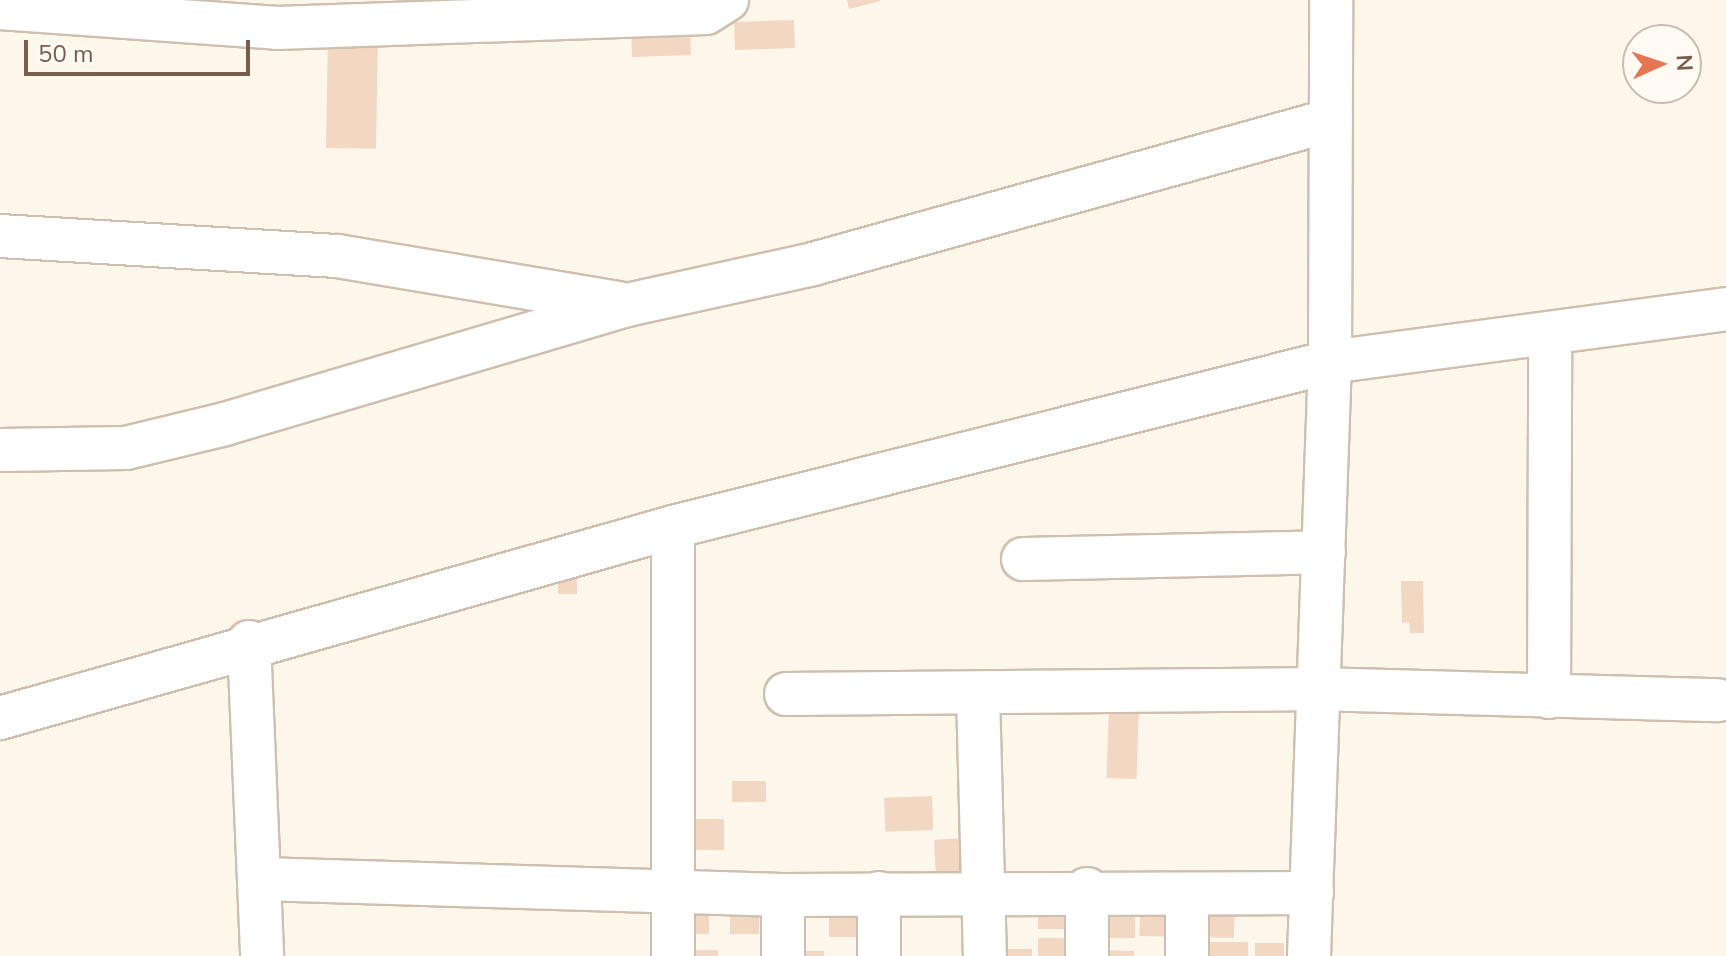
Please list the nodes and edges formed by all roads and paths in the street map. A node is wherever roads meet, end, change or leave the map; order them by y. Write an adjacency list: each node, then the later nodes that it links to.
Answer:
1 (727, 0): 3 (street)
2 (1331, 0): 4 (street)
3 (0, 8)
4 (1328, 121): 6 (street); 9 (street)
5 (0, 236): 6 (street)
6 (627, 305): 10 (street)
7 (1726, 309): 8 (street)
8 (1550, 334): 9 (street); 18 (street)
9 (1330, 362): 11 (street); 12 (street)
10 (0, 450)
11 (673, 527): 14 (street); 24 (street)
12 (1324, 552): 13 (street); 15 (street)
13 (1023, 559)
14 (249, 642): 20 (street); 21 (street)
15 (1317, 689): 16 (street); 18 (street); 26 (street)
16 (978, 693): 17 (street); 23 (street)
17 (786, 694)
18 (1549, 697): 19 (street)
19 (1718, 700)
20 (0, 718)
21 (261, 879): 24 (street); 29 (street)
22 (1087, 889): 23 (street); 27 (street); 34 (street)
23 (985, 890): 25 (street); 33 (street)
24 (673, 892): 28 (street); 30 (street)
25 (879, 893): 28 (street); 32 (street)
26 (1312, 893): 27 (street); 36 (street)
27 (1187, 894): 35 (street)
28 (783, 895): 31 (street)
29 (262, 956)
30 (673, 956)
31 (783, 956)
32 (879, 956)
33 (985, 956)
34 (1087, 956)
35 (1187, 956)
36 (1309, 956)

